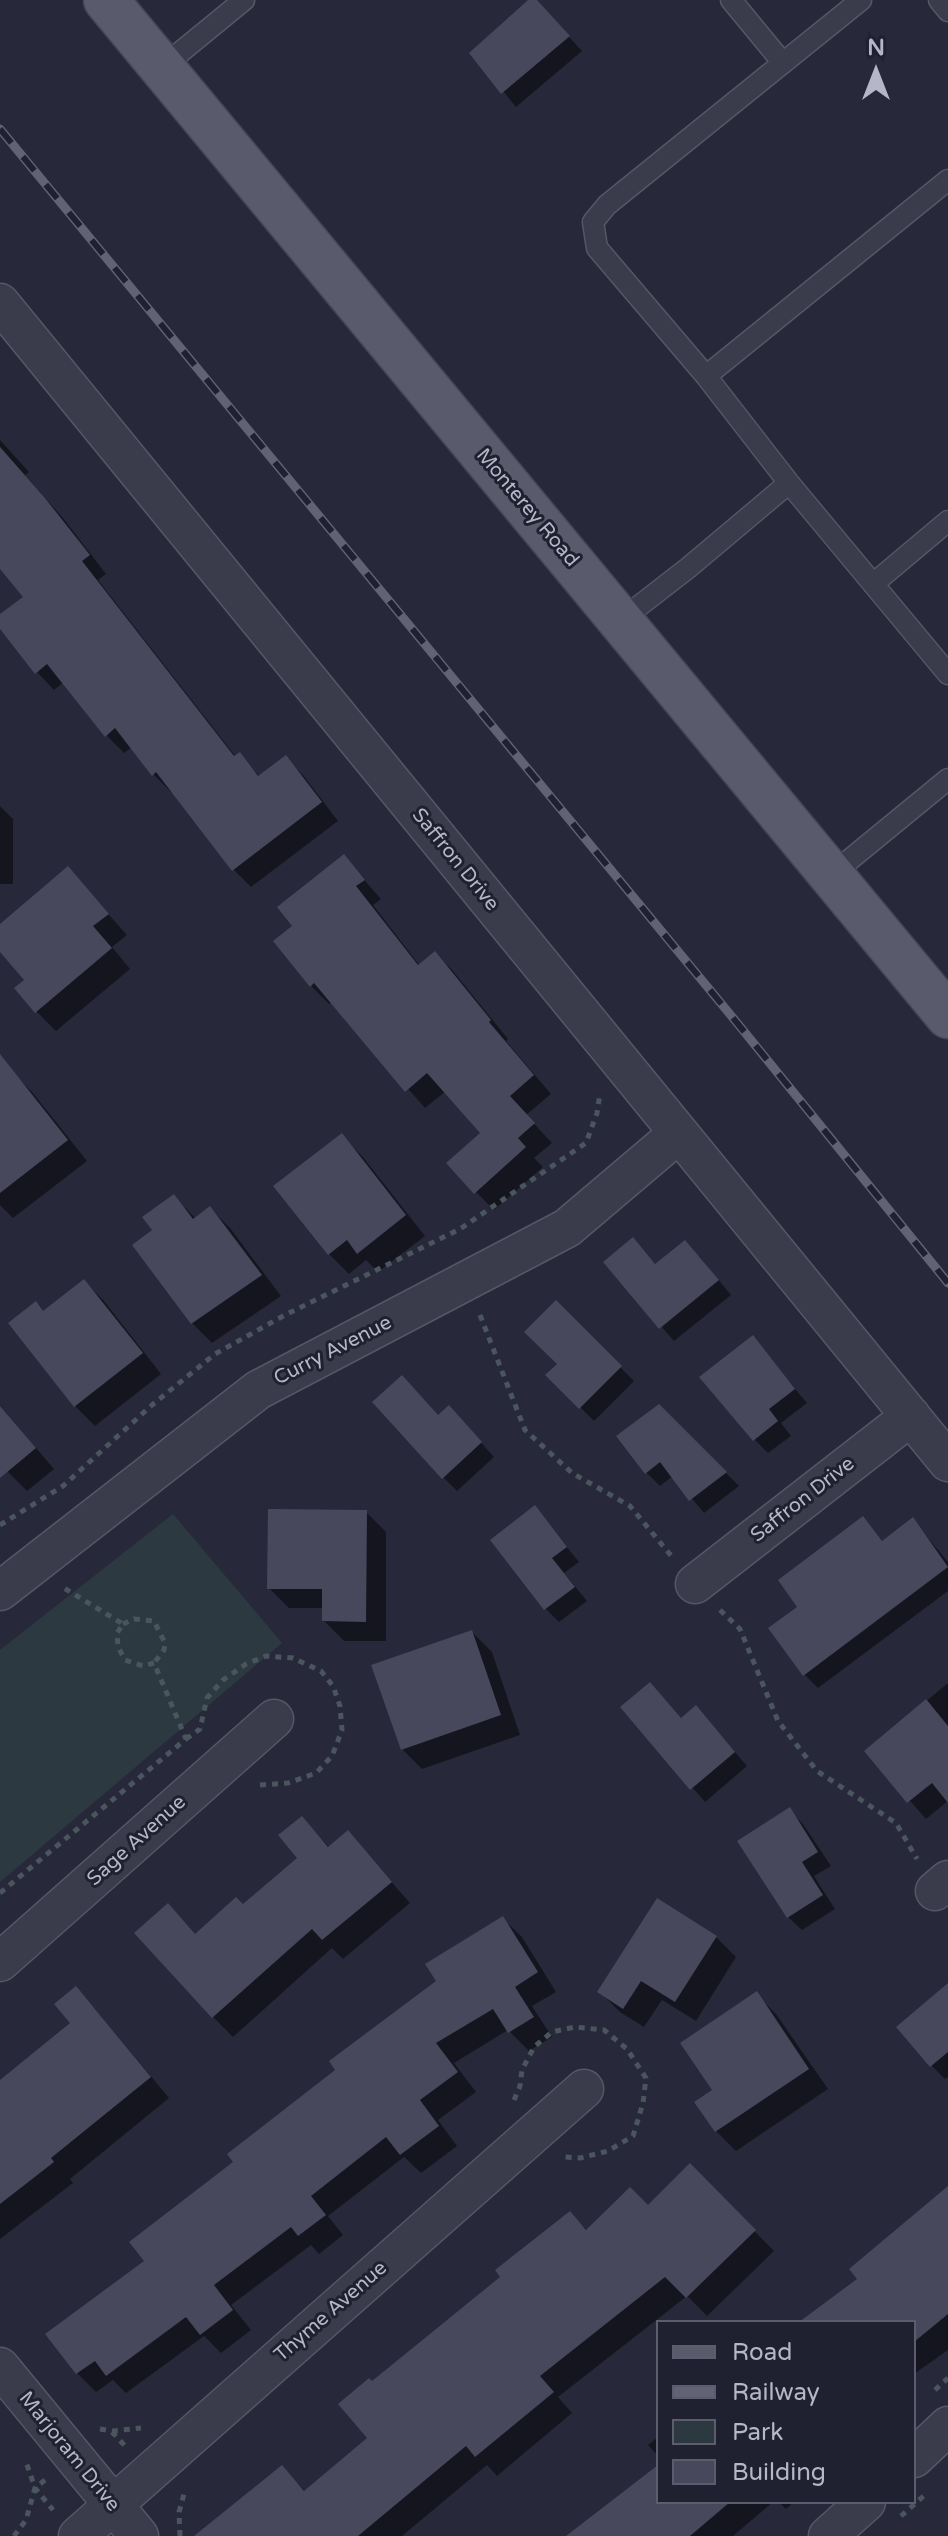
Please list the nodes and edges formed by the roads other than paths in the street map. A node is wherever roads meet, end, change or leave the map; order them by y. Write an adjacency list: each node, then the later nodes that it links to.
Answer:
1 (106, 0): 8 (main road, Monterey Road)
2 (244, 0): 8 (lane)
3 (731, 0): 7 (lane)
4 (861, 0): 7 (lane)
5 (939, 0): 6 (lane)
6 (948, 11)
7 (783, 63): 11 (lane)
8 (161, 68): 15 (main road, Monterey Road)
9 (948, 180): 11 (lane)
10 (0, 303): 20 (street, Saffron Drive)
11 (706, 376): 12 (lane)
12 (789, 483): 14 (lane); 15 (lane)
13 (948, 521): 14 (lane)
14 (873, 584): 16 (lane)
15 (621, 620): 18 (main road, Monterey Road)
16 (948, 674)
17 (948, 779): 18 (lane)
18 (831, 875): 19 (main road, Monterey Road)
19 (948, 1016)
20 (679, 1133): 21 (street, Saffron Drive); 24 (street, Curry Avenue)
21 (911, 1416): 22 (street, Saffron Drive); 23 (street, Saffron Drive)
22 (948, 1462)
23 (695, 1584)
24 (0, 1591)
25 (274, 1719): 26 (street, Sage Avenue)
26 (0, 1962)
27 (584, 2089): 31 (street, Thyme Avenue)
28 (0, 2367): 31 (street, Marjoram Drive)
29 (948, 2426): 30 (street)
30 (925, 2471)
31 (113, 2506): 33 (street, Thyme Avenue); 34 (street, Marjoram Drive)
32 (879, 2514): 35 (street)
33 (78, 2536)
34 (139, 2536)
35 (828, 2536)

